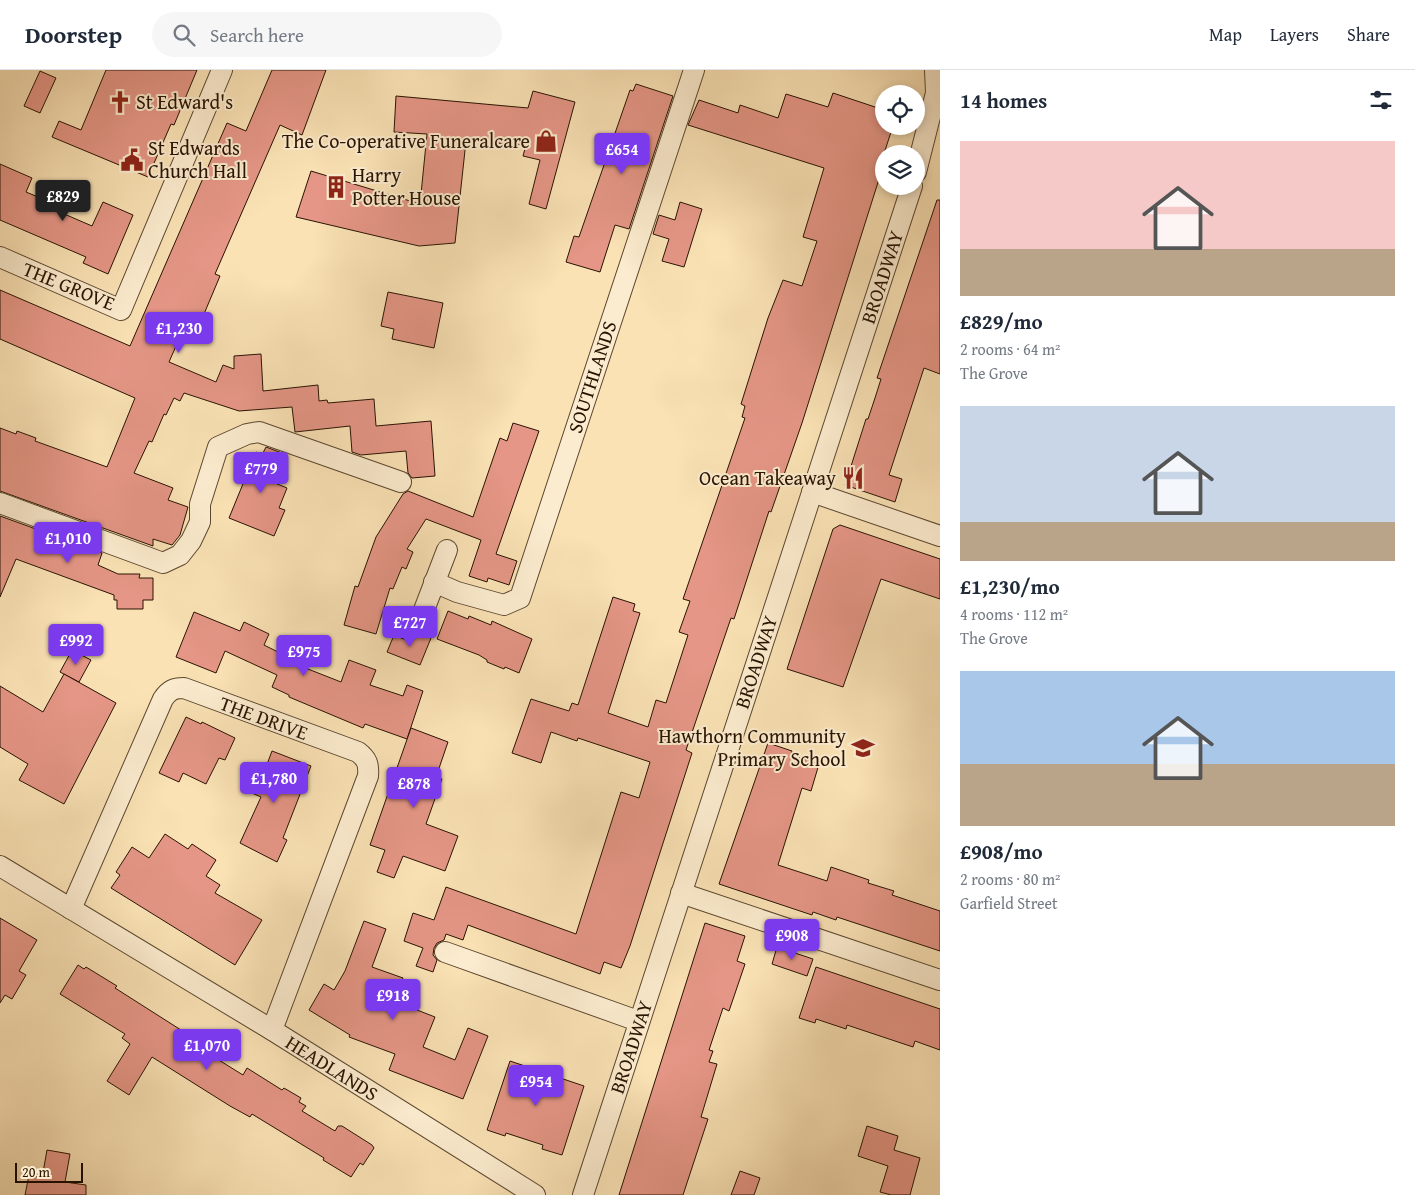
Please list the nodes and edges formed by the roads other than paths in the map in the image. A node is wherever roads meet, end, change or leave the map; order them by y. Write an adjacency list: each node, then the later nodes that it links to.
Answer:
1 (222, 70): 6 (street, THE GROVE)
2 (694, 70): 12 (street, SOUTHLANDS)
3 (936, 70): 4 (street)
4 (923, 145)
5 (909, 195): 8 (street, BROADWAY)
6 (0, 257)
7 (401, 482): 9 (street)
8 (812, 492): 10 (street); 15 (street, BROADWAY)
9 (0, 503)
10 (940, 536)
11 (447, 550): 12 (street)
12 (434, 582): 13 (street)
13 (424, 610)
14 (0, 866): 16 (street, HEADLANDS)
15 (681, 893): 18 (street); 19 (street, BROADWAY)
16 (71, 909): 20 (street, HEADLANDS); 20 (street, THE DRIVE)
17 (445, 952): 19 (street)
18 (940, 980)
19 (638, 1021): 22 (street, BROADWAY)
20 (272, 1030): 21 (street, HEADLANDS)
21 (535, 1195)
22 (583, 1195)

